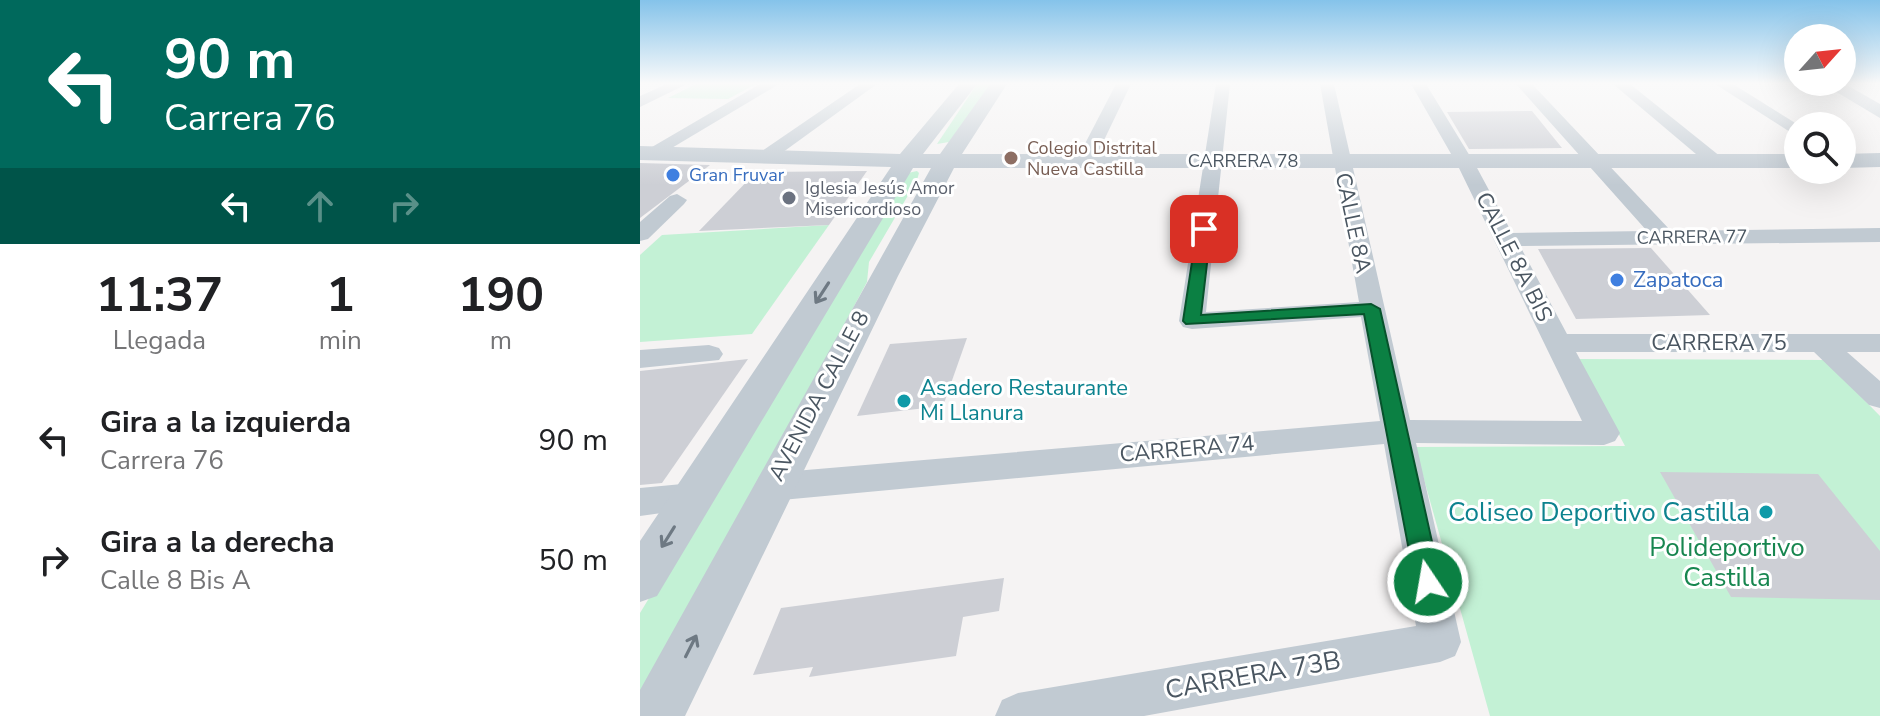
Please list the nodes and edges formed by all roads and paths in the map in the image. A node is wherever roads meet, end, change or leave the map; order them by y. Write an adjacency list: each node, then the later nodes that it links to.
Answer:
1 (711, 117): 11 (street)
2 (822, 117): 12 (street)
3 (942, 117): 15 (street, AVENIDA CALLE 8)
4 (976, 117): 16 (street, AVENIDA CALLE 8)
5 (1107, 117): 17 (street)
6 (1219, 117): 18 (street)
7 (1333, 117): 19 (street, CALLE 8A)
8 (1438, 117): 20 (street, CALLE 8A BIS)
9 (1554, 117): 21 (street)
10 (1661, 117): 22 (street)
11 (644, 154): 12 (street, CARRERA 78)
12 (762, 159): 15 (street, CARRERA 78)
13 (1856, 160): 14 (street)
14 (1880, 160)
15 (906, 161): 16 (street, CARRERA 78); 39 (street, AVENIDA CALLE 8, one-way to 39)
16 (945, 161): 17 (street, CARRERA 78); 38 (street, AVENIDA CALLE 8)
17 (1085, 161): 18 (street, CARRERA 78)
18 (1213, 161): 19 (street, CARRERA 78); 29 (street)
19 (1341, 161): 20 (street, CARRERA 78); 29 (street, CALLE 8A)
20 (1465, 161): 21 (street, CARRERA 78); 28 (street, CALLE 8A BIS)
21 (1594, 161): 22 (street, CARRERA 78); 27 (street)
22 (1715, 161): 23 (street, CARRERA 78)
23 (1784, 161)
24 (677, 200): 25 (street)
25 (640, 234)
26 (1880, 235): 27 (street, CARRERA 77)
27 (1665, 238): 28 (street, CARRERA 77)
28 (1505, 240): 30 (street, CALLE 8A BIS)
29 (1371, 309): 36 (street, CALLE 8A)
30 (1558, 343): 31 (street, CARRERA 75); 37 (street, CALLE 8A BIS)
31 (1821, 343): 32 (street, CARRERA 75); 35 (street)
32 (1880, 343)
33 (709, 354): 34 (street)
34 (640, 359)
35 (1880, 398)
36 (1397, 431): 37 (street, CARRERA 74); 38 (street, CARRERA 74); 42 (street, CALLE 8A)
37 (1604, 433)
38 (771, 487): 43 (street, AVENIDA CALLE 8, one-way to 38)
39 (693, 497): 40 (street); 41 (street, AVENIDA CALLE 8, one-way to 41)
40 (640, 502)
41 (640, 581)
42 (1440, 642): 44 (street, CARRERA 73B)
43 (656, 716)
44 (1018, 716)

